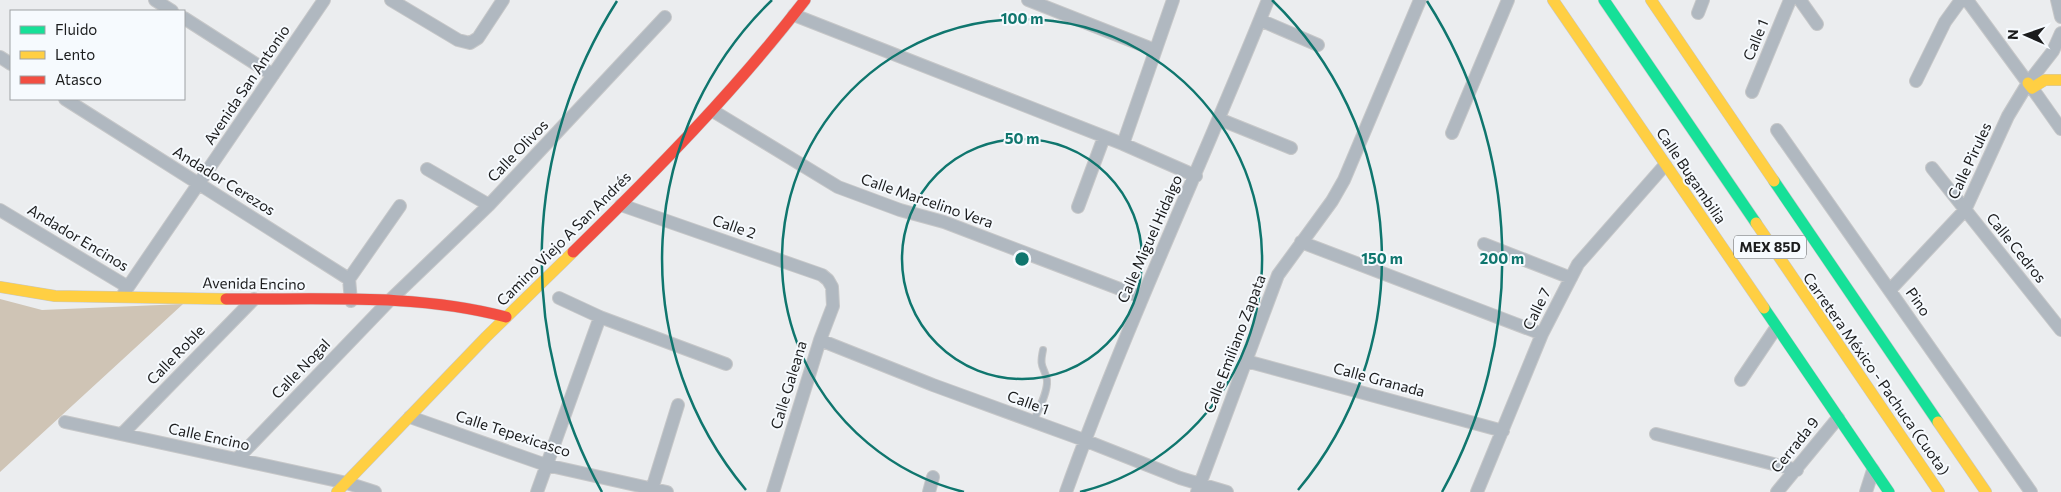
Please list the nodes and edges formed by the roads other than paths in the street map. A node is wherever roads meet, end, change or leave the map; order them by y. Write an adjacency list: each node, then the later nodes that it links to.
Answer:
1 (155, 0): 20 (street)
2 (324, 0): 31 (street, Avenida San Antonio)
3 (391, 0): 4 (street)
4 (503, 0)
5 (805, 0): 22 (main road, Camino Viejo A San Andrés)
6 (1028, 0): 30 (street)
7 (1173, 0): 30 (street)
8 (1268, 0): 26 (street, Calle Miguel Hidalgo)
9 (1420, 0): 56 (street, Calle Emiliano Zapata)
10 (1508, 0): 41 (street)
11 (1553, 0): 45 (main road, Calle Bugambilia)
12 (1604, 0): 109 (main road, Carretera México - Pachuca (Cuota) / MEX 85D)
13 (1651, 0): 110 (main road, Carretera México - Pachuca (Cuota) / MEX 85D)
14 (1703, 0): 21 (street)
15 (1790, 0): 35 (street, Calle 1)
16 (1800, 0): 27 (street)
17 (1960, 0): 33 (street)
18 (1967, 0): 34 (street)
19 (2057, 0): 24 (street)
20 (170, 10)
21 (1698, 13)
22 (794, 15): 37 (main road, Camino Viejo A San Andrés); 42 (street)
23 (665, 17): 50 (street, Calle Olivos)
24 (2061, 17)
25 (185, 19): 31 (street)
26 (1260, 20): 29 (street); 38 (street, Calle Miguel Hidalgo)
27 (1817, 24)
28 (2061, 33): 34 (street, Calle Pirules)
29 (1318, 45)
30 (1155, 50): 43 (street)
31 (273, 75): 49 (street, Avenida San Antonio)
32 (2061, 80): 34 (main road)
33 (1916, 81)
34 (2030, 85): 39 (street); 55 (street, Calle Pirules)
35 (1752, 92)
36 (67, 100): 49 (street, Andador Cerezos)
37 (713, 111): 51 (main road, Camino Viejo A San Andrés); 64 (street, Calle Marcelino Vera)
38 (1219, 119): 44 (street); 48 (street, Calle Miguel Hidalgo)
39 (2061, 129)
40 (1777, 130): 62 (street, Pino)
41 (1452, 133)
42 (1104, 137): 43 (street); 53 (street)
43 (1123, 144): 48 (street)
44 (1291, 148)
45 (1665, 165): 58 (street, Calle 7); 71 (main road, Calle Bugambilia)
46 (1932, 168): 55 (street, Calle Cedros)
47 (428, 169): 50 (street)
48 (1196, 176): 64 (street, Calle Miguel Hidalgo)
49 (198, 185): 59 (street, Andador Cerezos); 63 (street, Avenida San Antonio)
50 (489, 205): 68 (street, Calle Olivos)
51 (621, 205): 61 (street, Calle 2); 69 (main road, Camino Viejo A San Andrés)
52 (400, 206): 59 (street)
53 (1078, 208)
54 (0, 210): 63 (street, Andador Encinos)
55 (1965, 210): 62 (street, Calle Pirules); 72 (street, Calle Cedros)
56 (1302, 242): 73 (street); 76 (street, Calle Emiliano Zapata)
57 (1484, 244): 58 (street)
58 (1571, 278): 73 (street, Calle 7)
59 (349, 279): 67 (street)
60 (0, 287): 63 (main road, Avenida Encino)
61 (832, 287): 74 (street, Calle Galeana)
62 (1890, 290): 111 (street, Pino)
63 (125, 292): 66 (main road, Avenida Encino)
64 (1141, 297): 87 (street, Calle Miguel Hidalgo)
65 (558, 298): 70 (street)
66 (254, 299): 67 (main road, Avenida Encino); 85 (street, Calle Roble)
67 (351, 300): 68 (main road, Avenida Encino)
68 (388, 301): 69 (main road, Avenida Encino); 88 (street, Calle Nogal)
69 (506, 317): 80 (main road, Camino Viejo A San Andrés)
70 (600, 317): 77 (street); 89 (street)
71 (1776, 328): 78 (street); 81 (main road, Calle Bugambilia)
72 (2061, 330)
73 (1542, 334): 84 (street, Calle 7)
74 (820, 340): 83 (street, Calle 1); 101 (street, Calle Galeana)
75 (1043, 350): 83 (lane)
76 (1246, 360): 84 (street, Calle Granada); 96 (street, Calle Emiliano Zapata)
77 (726, 364)
78 (1742, 380)
79 (678, 405): 95 (street)
80 (410, 417): 89 (street, Calle Tepexicasco); 93 (main road, Camino Viejo A San Andrés)
81 (1838, 418): 90 (street, Cerrada 9); 91 (main road, Calle Bugambilia)
82 (65, 422): 85 (street, Calle Encino)
83 (1033, 422): 87 (street, Calle 1)
84 (1503, 430): 105 (street, Calle 7)
85 (122, 434): 88 (street, Calle Encino)
86 (1656, 434): 90 (street)
87 (1084, 440): 96 (street, Calle 1); 103 (street, Calle Miguel Hidalgo)
88 (236, 459): 93 (street, Calle Encino)
89 (546, 465): 94 (street, Calle Tepexicasco); 99 (street)
90 (1797, 470): 106 (street, Cerrada 9)
91 (1873, 470): 107 (street); 108 (main road, Calle Bugambilia)
92 (933, 477): 102 (street)
93 (347, 483): 97 (main road, Camino Viejo A San Andrés); 98 (street, Calle Encino)
94 (627, 487): 95 (street, Calle Tepexicasco)
95 (652, 488): 100 (street, Calle Tepexicasco)
96 (1198, 488): 104 (street, Calle 1)
97 (337, 492)
98 (375, 492)
99 (537, 492)
100 (667, 492)
101 (773, 492)
102 (929, 492)
103 (1066, 492)
104 (1227, 492)
105 (1477, 492)
106 (1777, 492)
107 (1866, 492)
108 (1889, 492)
109 (1939, 492)
110 (1986, 492)
111 (2032, 492)

